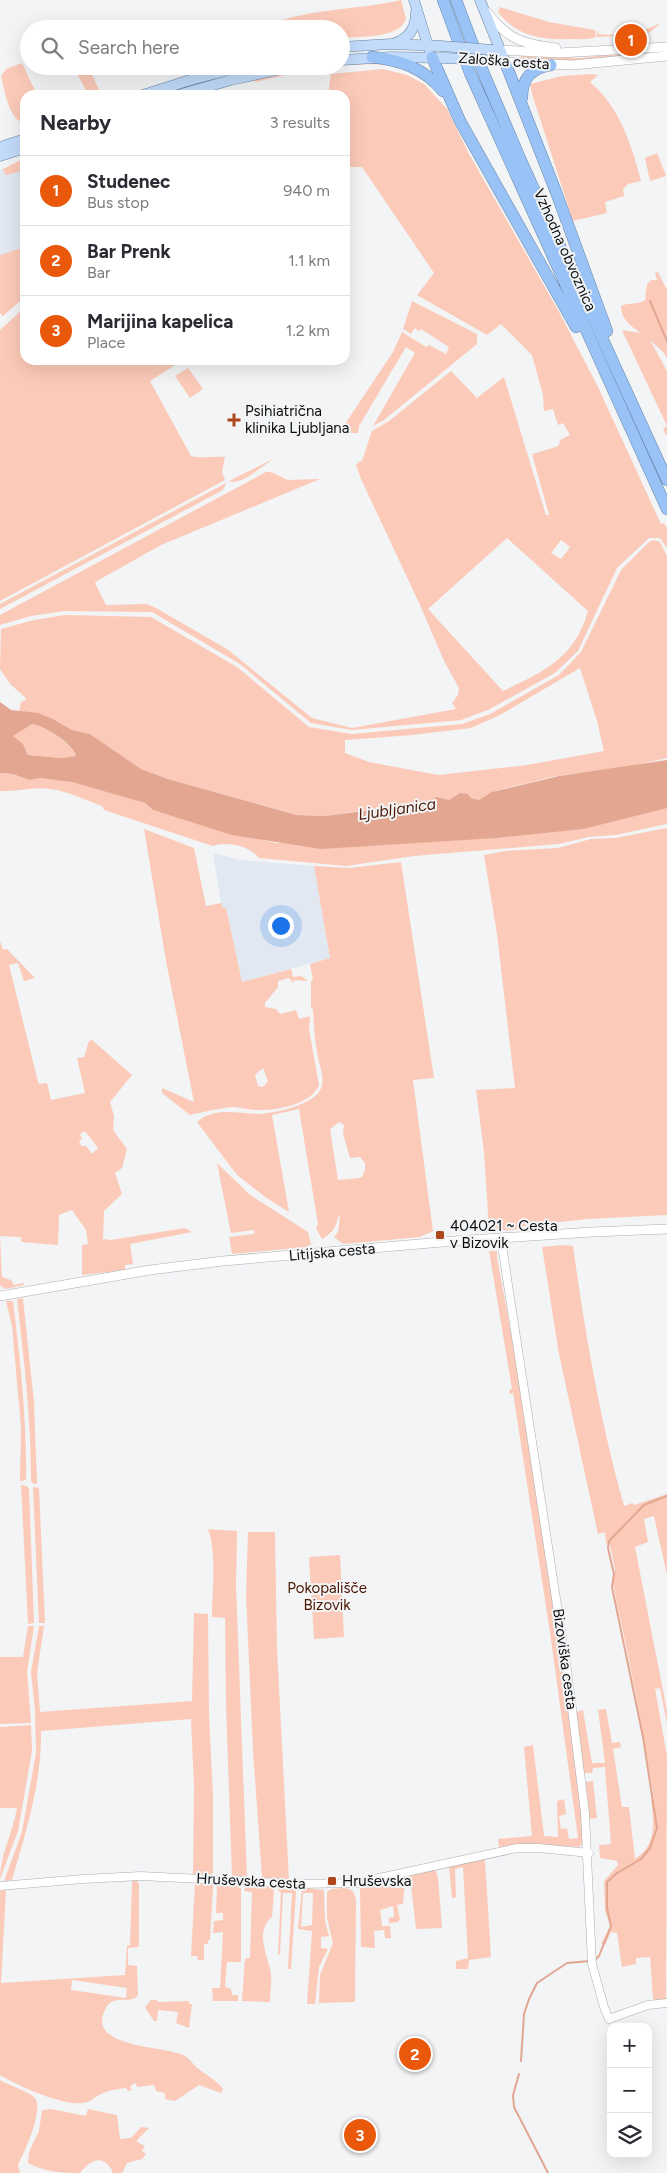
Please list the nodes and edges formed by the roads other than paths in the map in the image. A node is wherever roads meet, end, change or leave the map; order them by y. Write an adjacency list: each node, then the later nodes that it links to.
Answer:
1 (443, 0): 27 (highway, Vzhodna obvoznica)
2 (456, 0): 28 (highway, Vzhodna obvoznica)
3 (415, 2): 5 (main road); 6 (main road)
4 (481, 3): 9 (main road); 10 (main road)
5 (391, 44): 6 (main road, Zaloška cesta); 7 (main road, Zaloška cesta)
6 (428, 45): 9 (main road, Zaloška cesta, bridge); 12 (main road)
7 (350, 46)
8 (667, 46): 10 (main road, Zaloška cesta)
9 (497, 50): 10 (main road, Zaloška cesta); 15 (main road)
10 (581, 52)
11 (667, 56): 16 (main road, Zaloška cesta)
12 (432, 57): 13 (main road, Zaloška cesta); 15 (main road, Zaloška cesta, bridge); 21 (highway)
13 (372, 58): 14 (main road, Zaloška cesta); 21 (highway)
14 (350, 59)
15 (501, 62): 16 (main road, Zaloška cesta); 22 (highway)
16 (551, 65): 22 (highway)
17 (210, 75): 19 (main road)
18 (254, 75): 20 (main road)
19 (159, 90)
20 (196, 90)
21 (452, 105): 27 (highway)
22 (523, 108): 28 (highway)
23 (20, 141): 24 (main road)
24 (0, 147)
25 (20, 150): 26 (main road)
26 (0, 156)
27 (601, 365): 30 (highway, Vzhodna obvoznica)
28 (619, 375): 29 (highway, Vzhodna obvoznica)
29 (667, 480)
30 (667, 509)
31 (667, 1229): 32 (main road, Litijska cesta)
32 (502, 1239): 33 (main road, Litijska cesta); 34 (street, Bizoviška cesta)
33 (0, 1296)
34 (589, 1853): 35 (street, Hruševska cesta); 36 (street, Bizoviška cesta)
35 (0, 1886)
36 (667, 2002)

